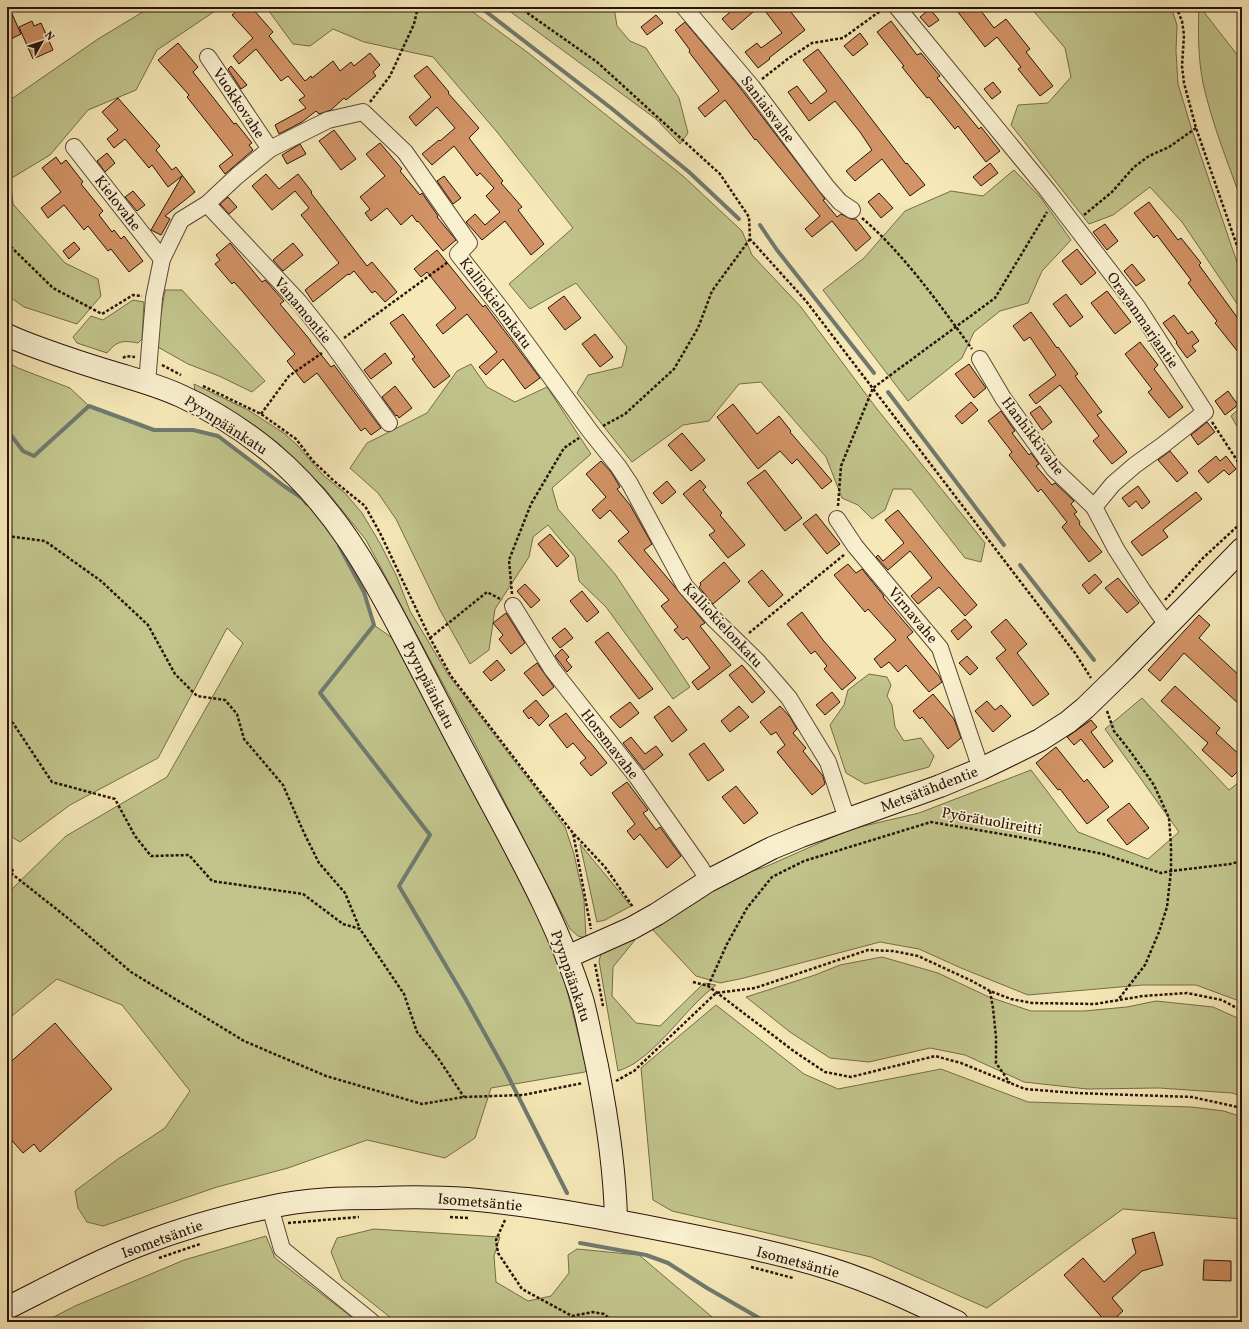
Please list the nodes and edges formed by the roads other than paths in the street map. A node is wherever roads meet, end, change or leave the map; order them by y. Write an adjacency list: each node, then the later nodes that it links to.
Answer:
1 (684, 7): 7 (street, Saniaisvahe)
2 (897, 7): 13 (street, Oravanmarjantie)
3 (208, 57): 5 (street, Vuokkovahe)
4 (74, 147): 8 (street, Kielovahe)
5 (270, 149): 6 (street); 19 (street, Kalliokielonkatu)
6 (207, 204): 8 (street); 12 (street, Vanamontie)
7 (852, 210)
8 (162, 258): 11 (street)
9 (7, 335): 11 (main road, Pyynpäänkatu)
10 (980, 359): 13 (street, Hanhikkivahe)
11 (147, 383): 21 (main road, Pyynpäänkatu)
12 (389, 424)
13 (1094, 507): 17 (street)
14 (837, 519): 18 (street, Virnavahe)
15 (1242, 549): 17 (main road, Metsätähdentie)
16 (513, 606): 20 (street, Horsmavahe)
17 (1162, 617): 18 (main road, Metsätähdentie)
18 (981, 769): 19 (main road, Metsätähdentie)
19 (847, 819): 20 (main road, Metsätähdentie)
20 (708, 881): 21 (main road, Metsätähdentie)
21 (567, 957): 23 (main road, Pyynpäänkatu)
22 (272, 1215): 23 (main road, Isometsäntie); 24 (main road, Isometsäntie); 25 (street)
23 (616, 1220): 26 (main road, Isometsäntie)
24 (7, 1308)
25 (372, 1322)
26 (956, 1322)

